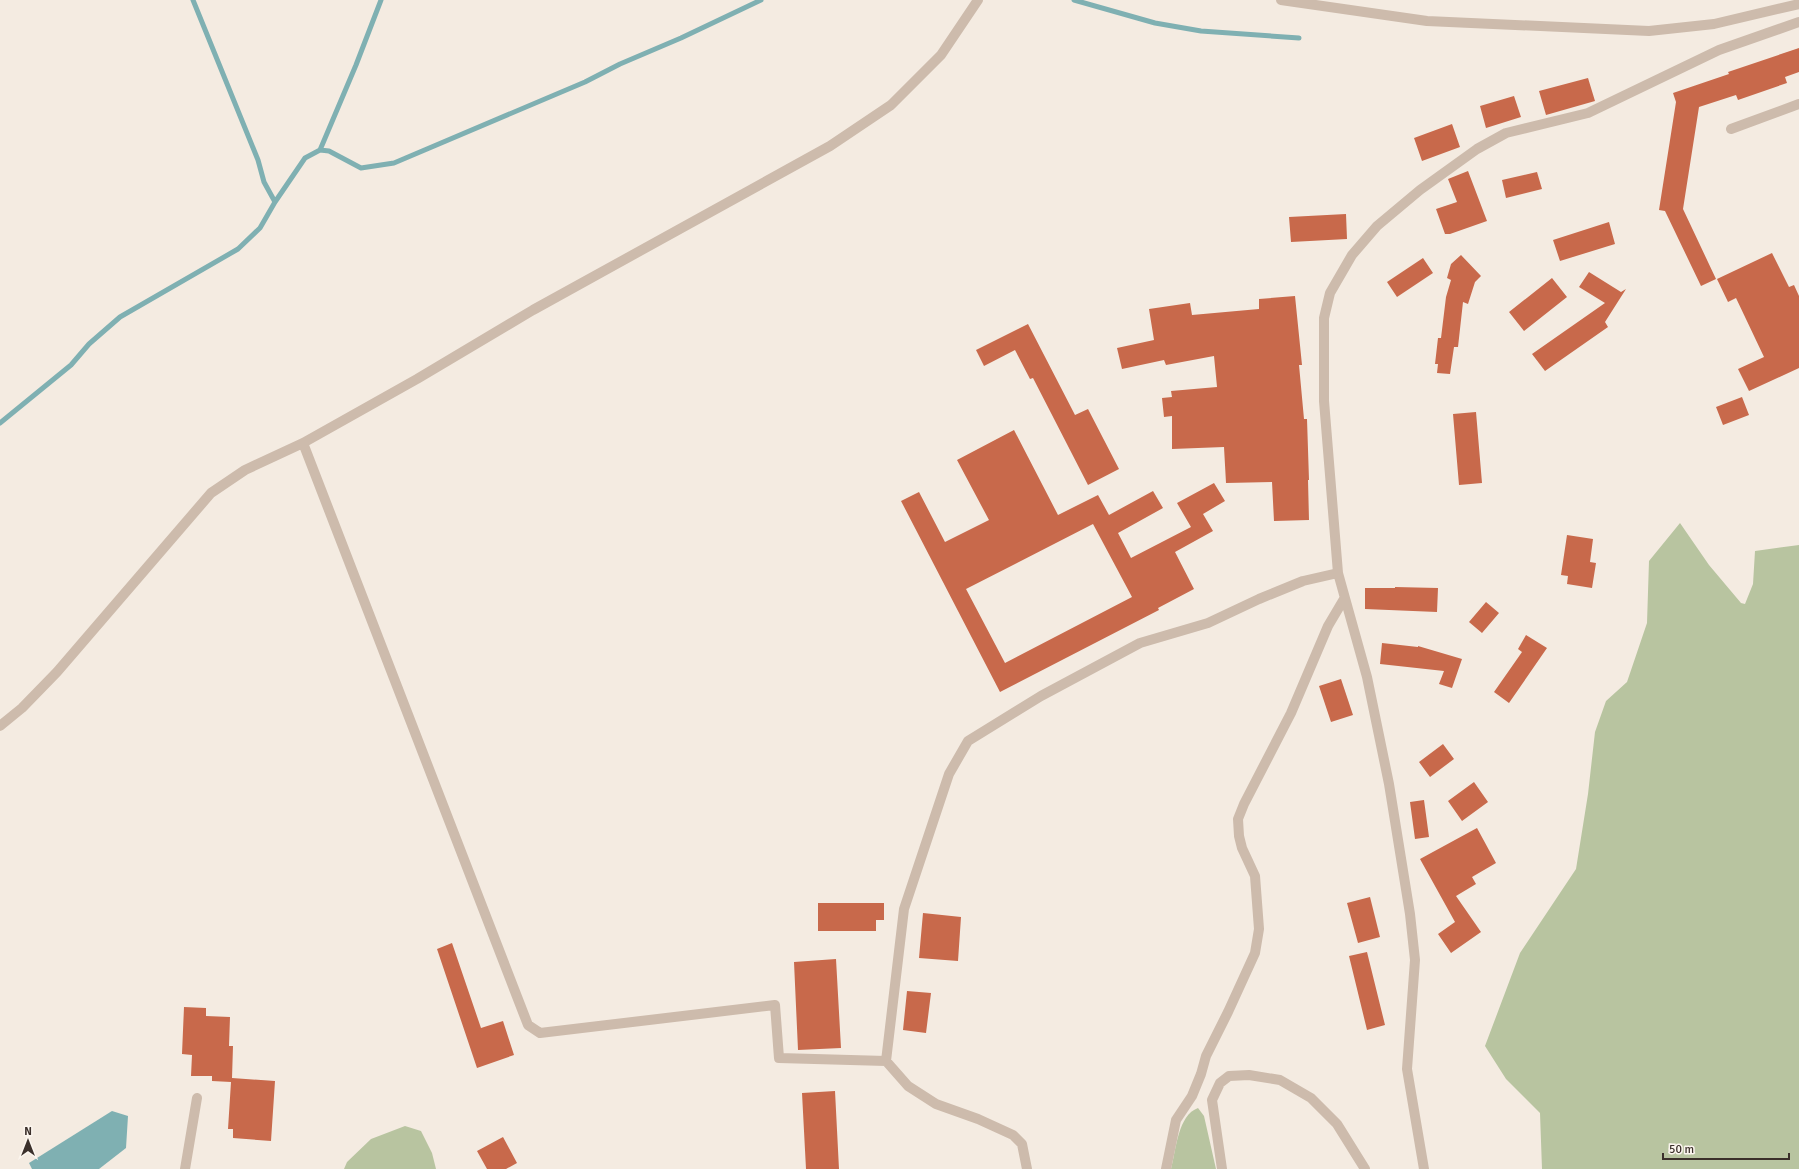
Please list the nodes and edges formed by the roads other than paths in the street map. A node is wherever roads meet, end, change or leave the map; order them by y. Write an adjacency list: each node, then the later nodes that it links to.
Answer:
1 (978, 0): 7 (street)
2 (1281, 0): 3 (street)
3 (1799, 4)
4 (1799, 22): 8 (street)
5 (1799, 104): 6 (street)
6 (1731, 129)
7 (303, 443): 10 (street); 11 (street)
8 (1338, 574): 9 (street); 11 (street)
9 (1344, 598): 15 (street); 18 (street)
10 (0, 726)
11 (886, 1061): 14 (street)
12 (197, 1098): 13 (street)
13 (185, 1169)
14 (1028, 1169)
15 (1166, 1169)
16 (1222, 1169): 17 (street)
17 (1365, 1169)
18 (1424, 1169)

